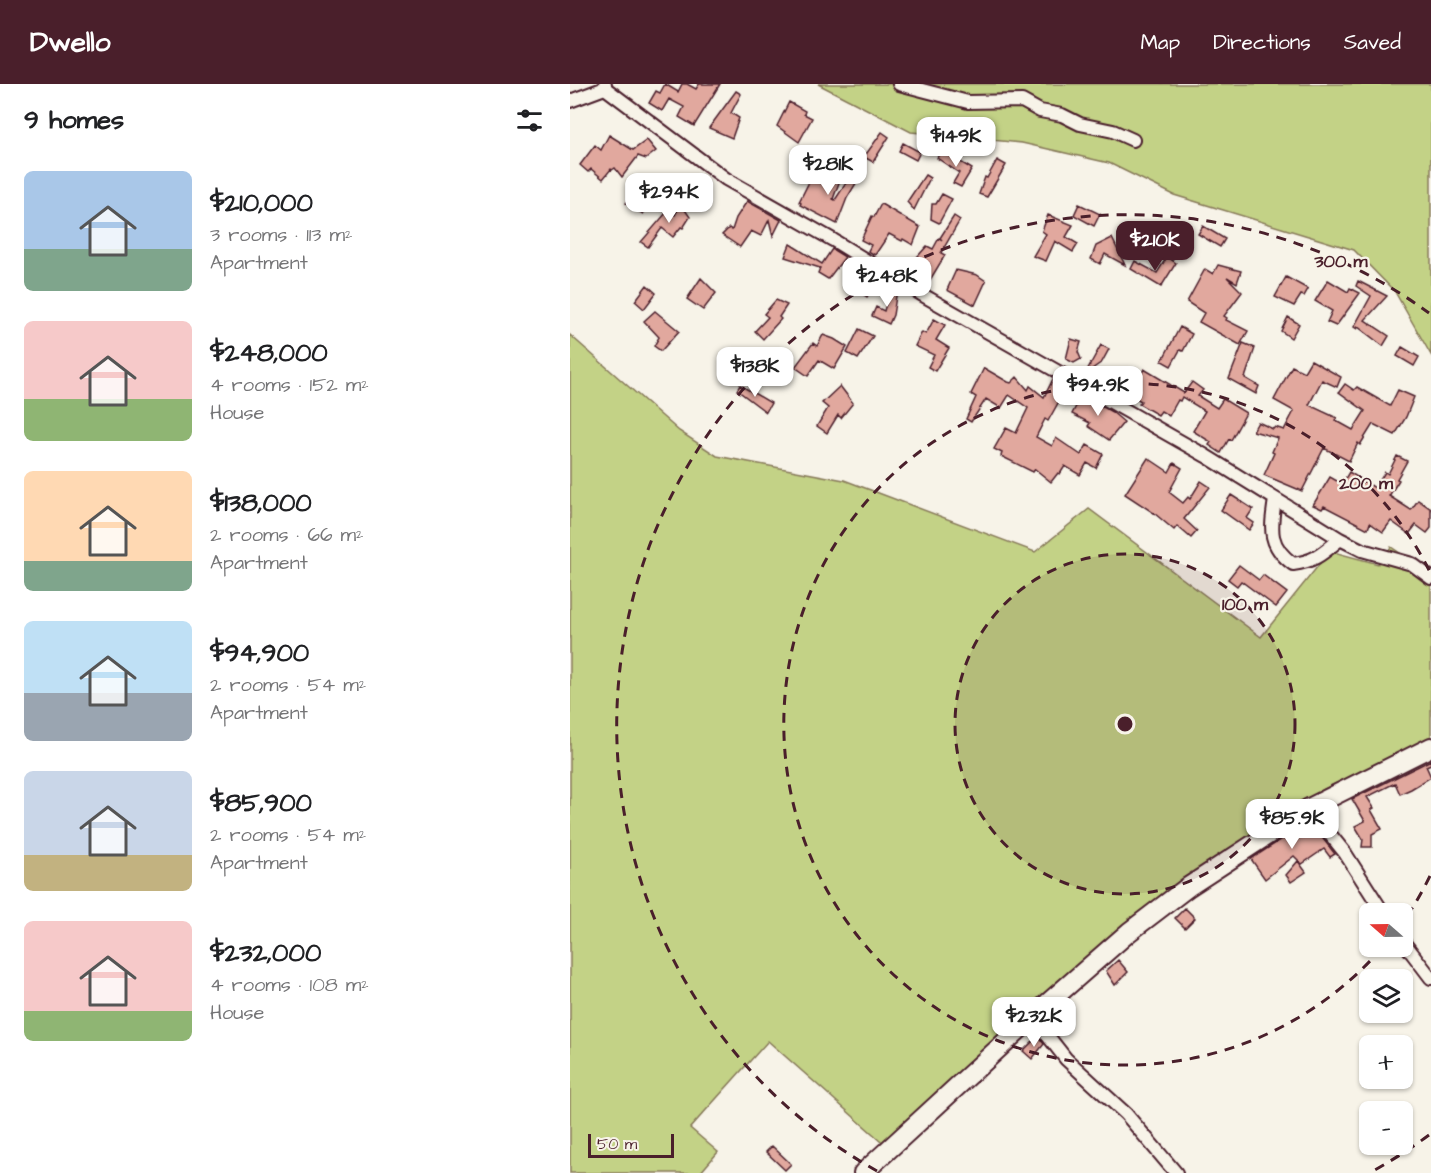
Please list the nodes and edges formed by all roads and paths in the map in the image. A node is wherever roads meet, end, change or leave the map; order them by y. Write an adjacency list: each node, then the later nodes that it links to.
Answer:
1 (899, 84): 4 (street)
2 (605, 86): 3 (street); 5 (street)
3 (570, 101)
4 (1133, 140)
5 (1275, 499): 6 (street); 6 (street)
6 (1340, 539): 7 (street)
7 (1431, 578)
8 (1431, 747): 9 (street)
9 (1309, 808): 10 (street); 13 (street)
10 (1377, 903)
11 (1413, 954): 12 (street)
12 (1431, 978)
13 (1033, 1017): 14 (street); 15 (street)
14 (863, 1173)
15 (1176, 1173)

